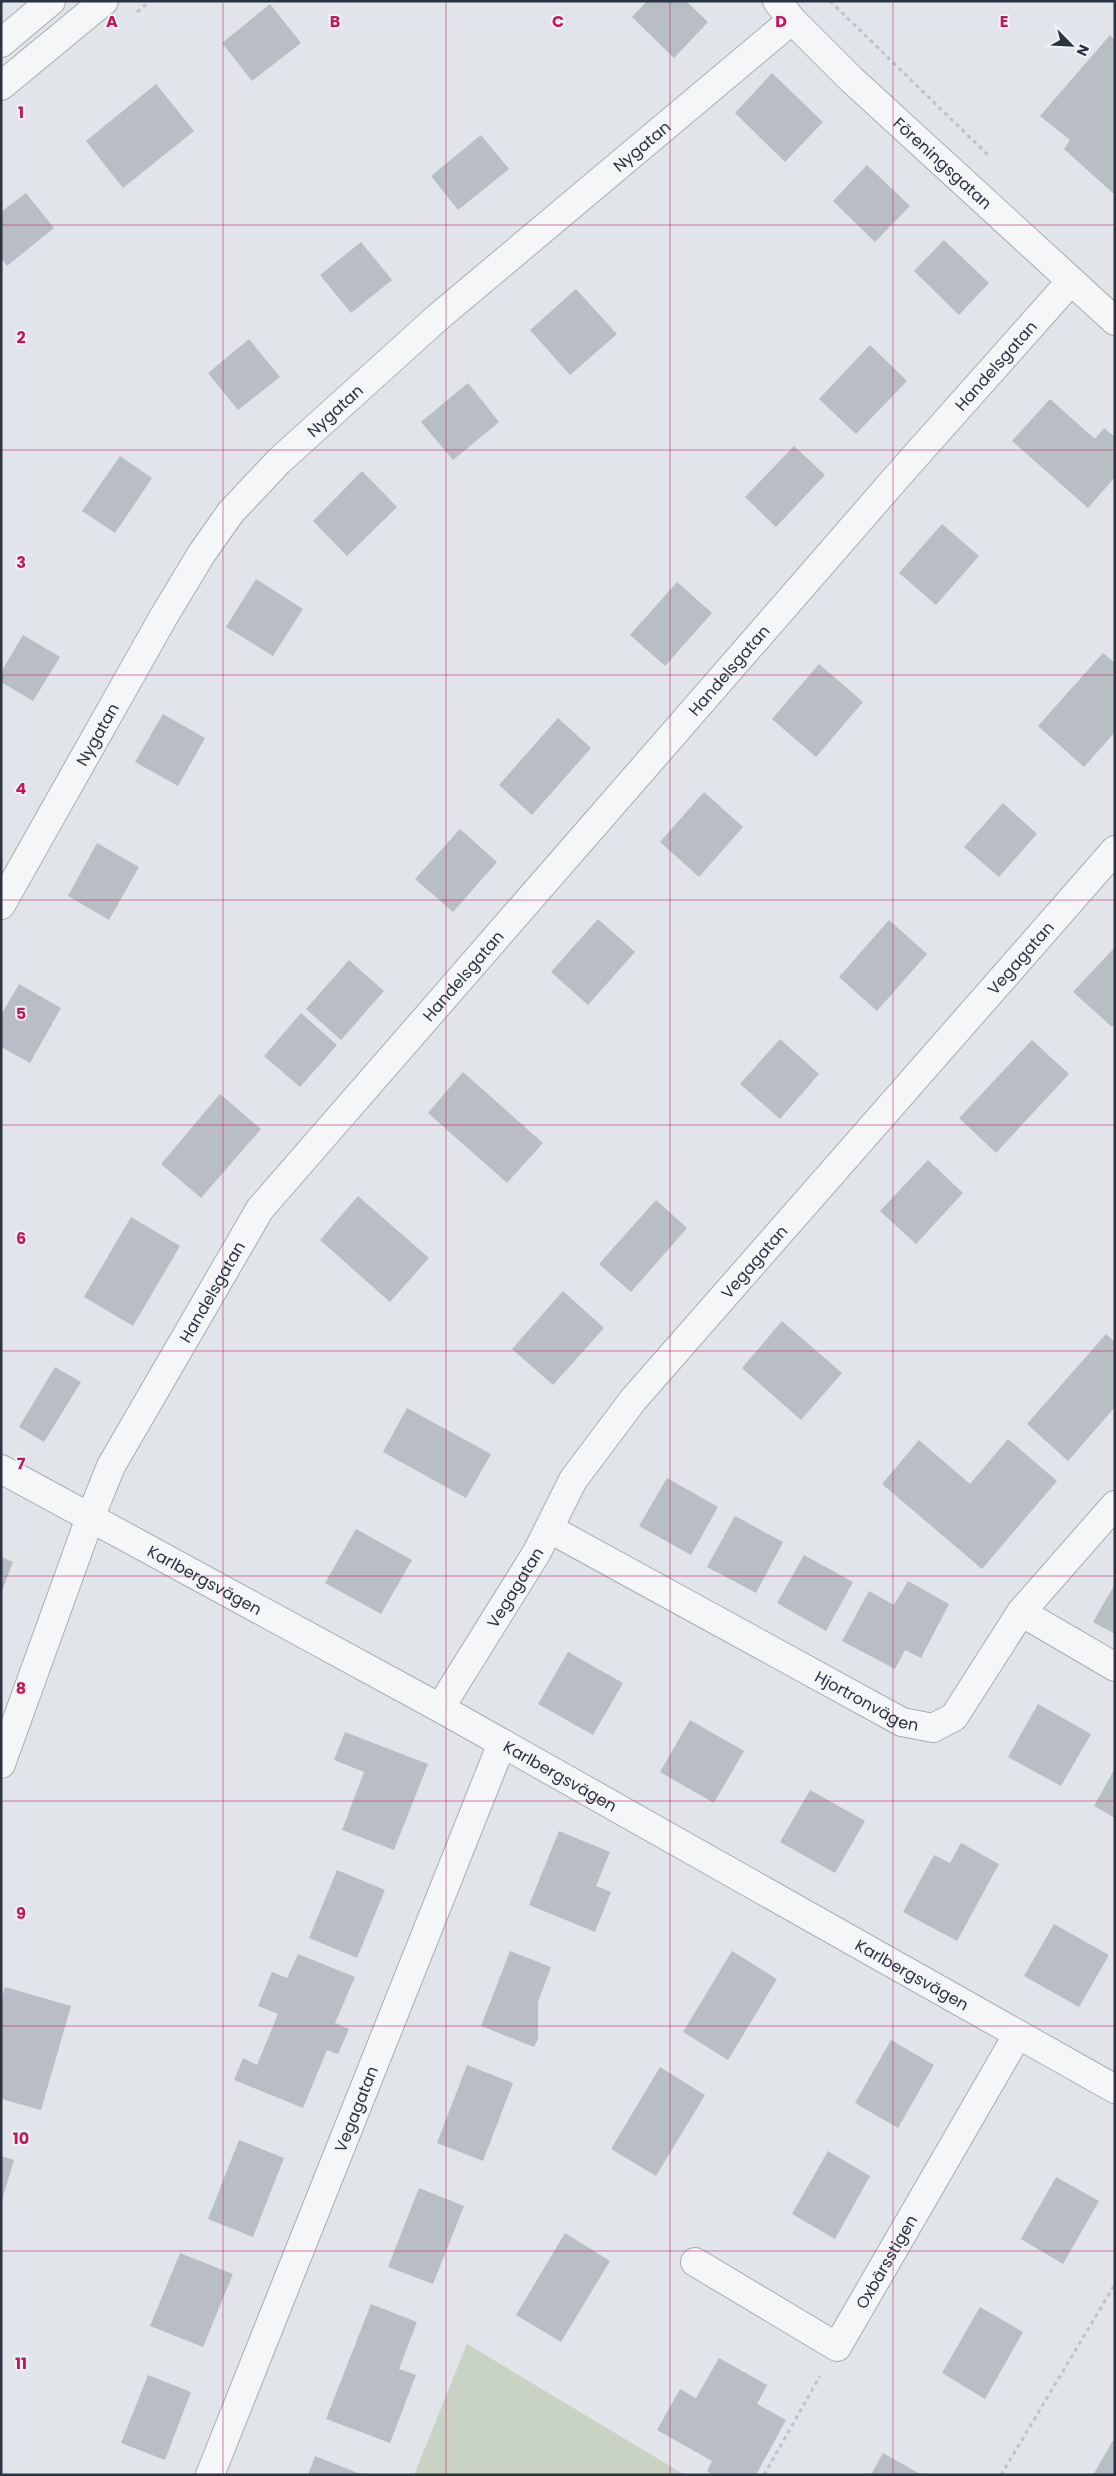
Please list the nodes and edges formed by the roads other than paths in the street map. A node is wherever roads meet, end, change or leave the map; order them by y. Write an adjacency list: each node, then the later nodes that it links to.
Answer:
1 (51, 1): 4 (street)
2 (104, 1): 5 (street)
3 (785, 11): 6 (street, Föreningsgatan); 9 (street, Nygatan)
4 (1, 43)
5 (1, 86)
6 (1071, 281): 7 (street, Föreningsgatan); 12 (street, Handelsgatan)
7 (1115, 321)
8 (1115, 850): 13 (street, Vegagatan)
9 (1, 905)
10 (1, 1469): 12 (street, Karlbergsvägen)
11 (1115, 1506): 14 (street, Hjortronvägen)
12 (90, 1518): 16 (street, Karlbergsvägen); 18 (street, Handelsgatan)
13 (550, 1529): 14 (street, Hjortronvägen); 16 (street, Vegagatan)
14 (1021, 1612): 15 (street)
15 (1115, 1667)
16 (440, 1708): 17 (street, Karlbergsvägen)
17 (502, 1742): 19 (street, Karlbergsvägen); 22 (street, Vegagatan)
18 (1, 1764)
19 (1018, 2034): 20 (street, Karlbergsvägen); 21 (street, Oxbärsstigen)
20 (1115, 2089)
21 (695, 2262)
22 (210, 2475)

